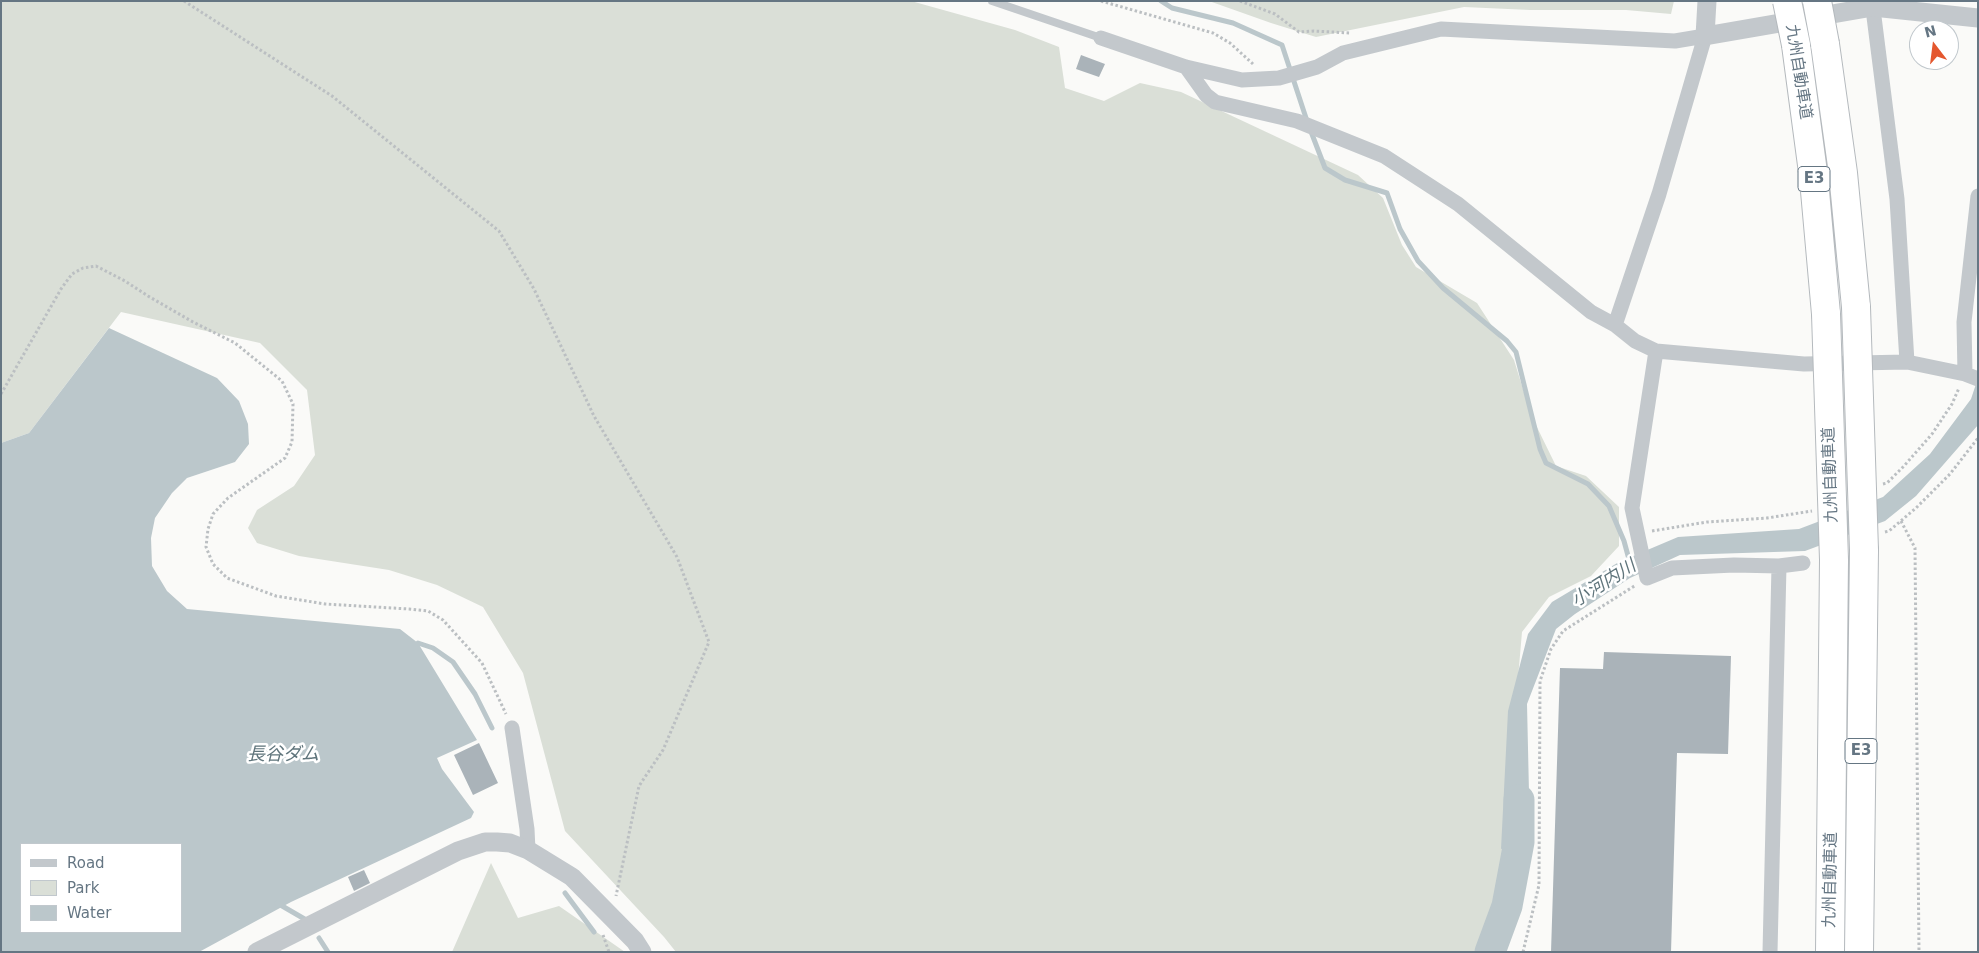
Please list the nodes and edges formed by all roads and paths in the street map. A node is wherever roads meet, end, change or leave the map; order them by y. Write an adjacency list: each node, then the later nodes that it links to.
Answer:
1 (184, 1): 33 (path)
2 (992, 1): 12 (lane)
3 (1101, 1): 8 (path)
4 (1240, 1): 13 (path)
5 (1707, 1): 11 (street)
6 (1787, 1): 39 (highway, 九州自動車道 / E3, bridge)
7 (1817, 1): 40 (highway, 九州自動車道 / E3, bridge)
8 (1108, 2): 15 (path)
9 (1872, 4): 10 (street); 11 (street); 19 (street)
10 (1978, 18)
11 (1705, 36): 13 (street); 17 (street)
12 (1101, 38): 14 (street)
13 (1376, 44): 15 (street)
14 (1186, 68): 15 (street); 17 (street)
15 (1272, 78)
16 (1978, 196): 20 (street)
17 (1615, 325): 18 (street)
18 (1656, 352): 19 (street); 27 (street)
19 (1907, 362): 20 (street)
20 (1971, 376): 23 (path)
21 (1, 394): 31 (path)
22 (1978, 438): 25 (path)
23 (1887, 483)
24 (1808, 513): 27 (path)
25 (1901, 521): 26 (path); 41 (path)
26 (1889, 531)
27 (1638, 534): 30 (street)
28 (1802, 563): 29 (street)
29 (1779, 566): 30 (street); 38 (street)
30 (1647, 578): 37 (path)
31 (512, 728): 32 (street)
32 (528, 850): 33 (street); 34 (street)
33 (606, 922): 35 (path); 36 (street)
34 (257, 952)
35 (609, 952)
36 (642, 952)
37 (1523, 952)
38 (1770, 952)
39 (1830, 952)
40 (1858, 952)
41 (1919, 952)

